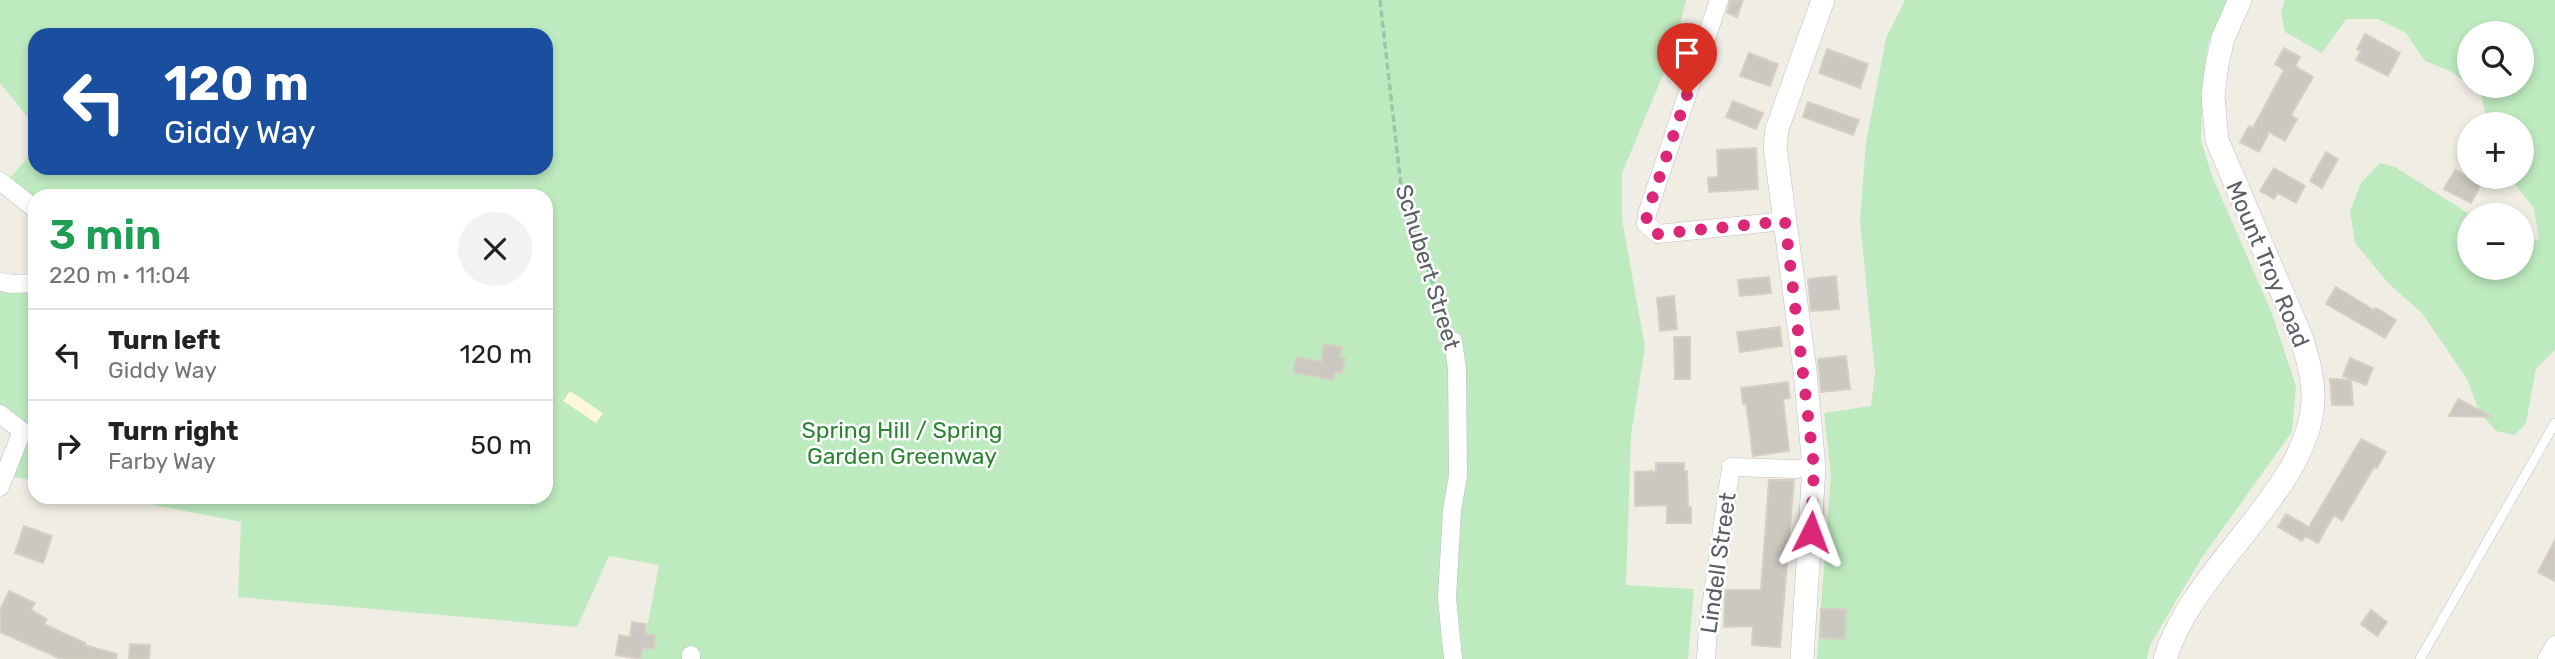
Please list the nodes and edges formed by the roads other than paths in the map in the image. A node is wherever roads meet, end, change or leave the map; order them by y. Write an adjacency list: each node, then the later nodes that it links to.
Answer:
1 (1719, 0): 6 (street)
2 (1823, 0): 6 (street)
3 (2240, 0): 17 (street, Mount Troy Road)
4 (0, 181): 5 (street)
5 (28, 203)
6 (1785, 221): 12 (street)
7 (0, 282): 8 (street)
8 (28, 283)
9 (1453, 341): 14 (street, Schubert Street)
10 (0, 414): 13 (street)
11 (2555, 423): 18 (lane)
12 (1814, 467): 15 (street, Lindell Street); 16 (street)
13 (0, 487)
14 (1453, 659)
15 (1706, 659)
16 (1802, 659)
17 (2165, 659)
18 (2420, 659)

